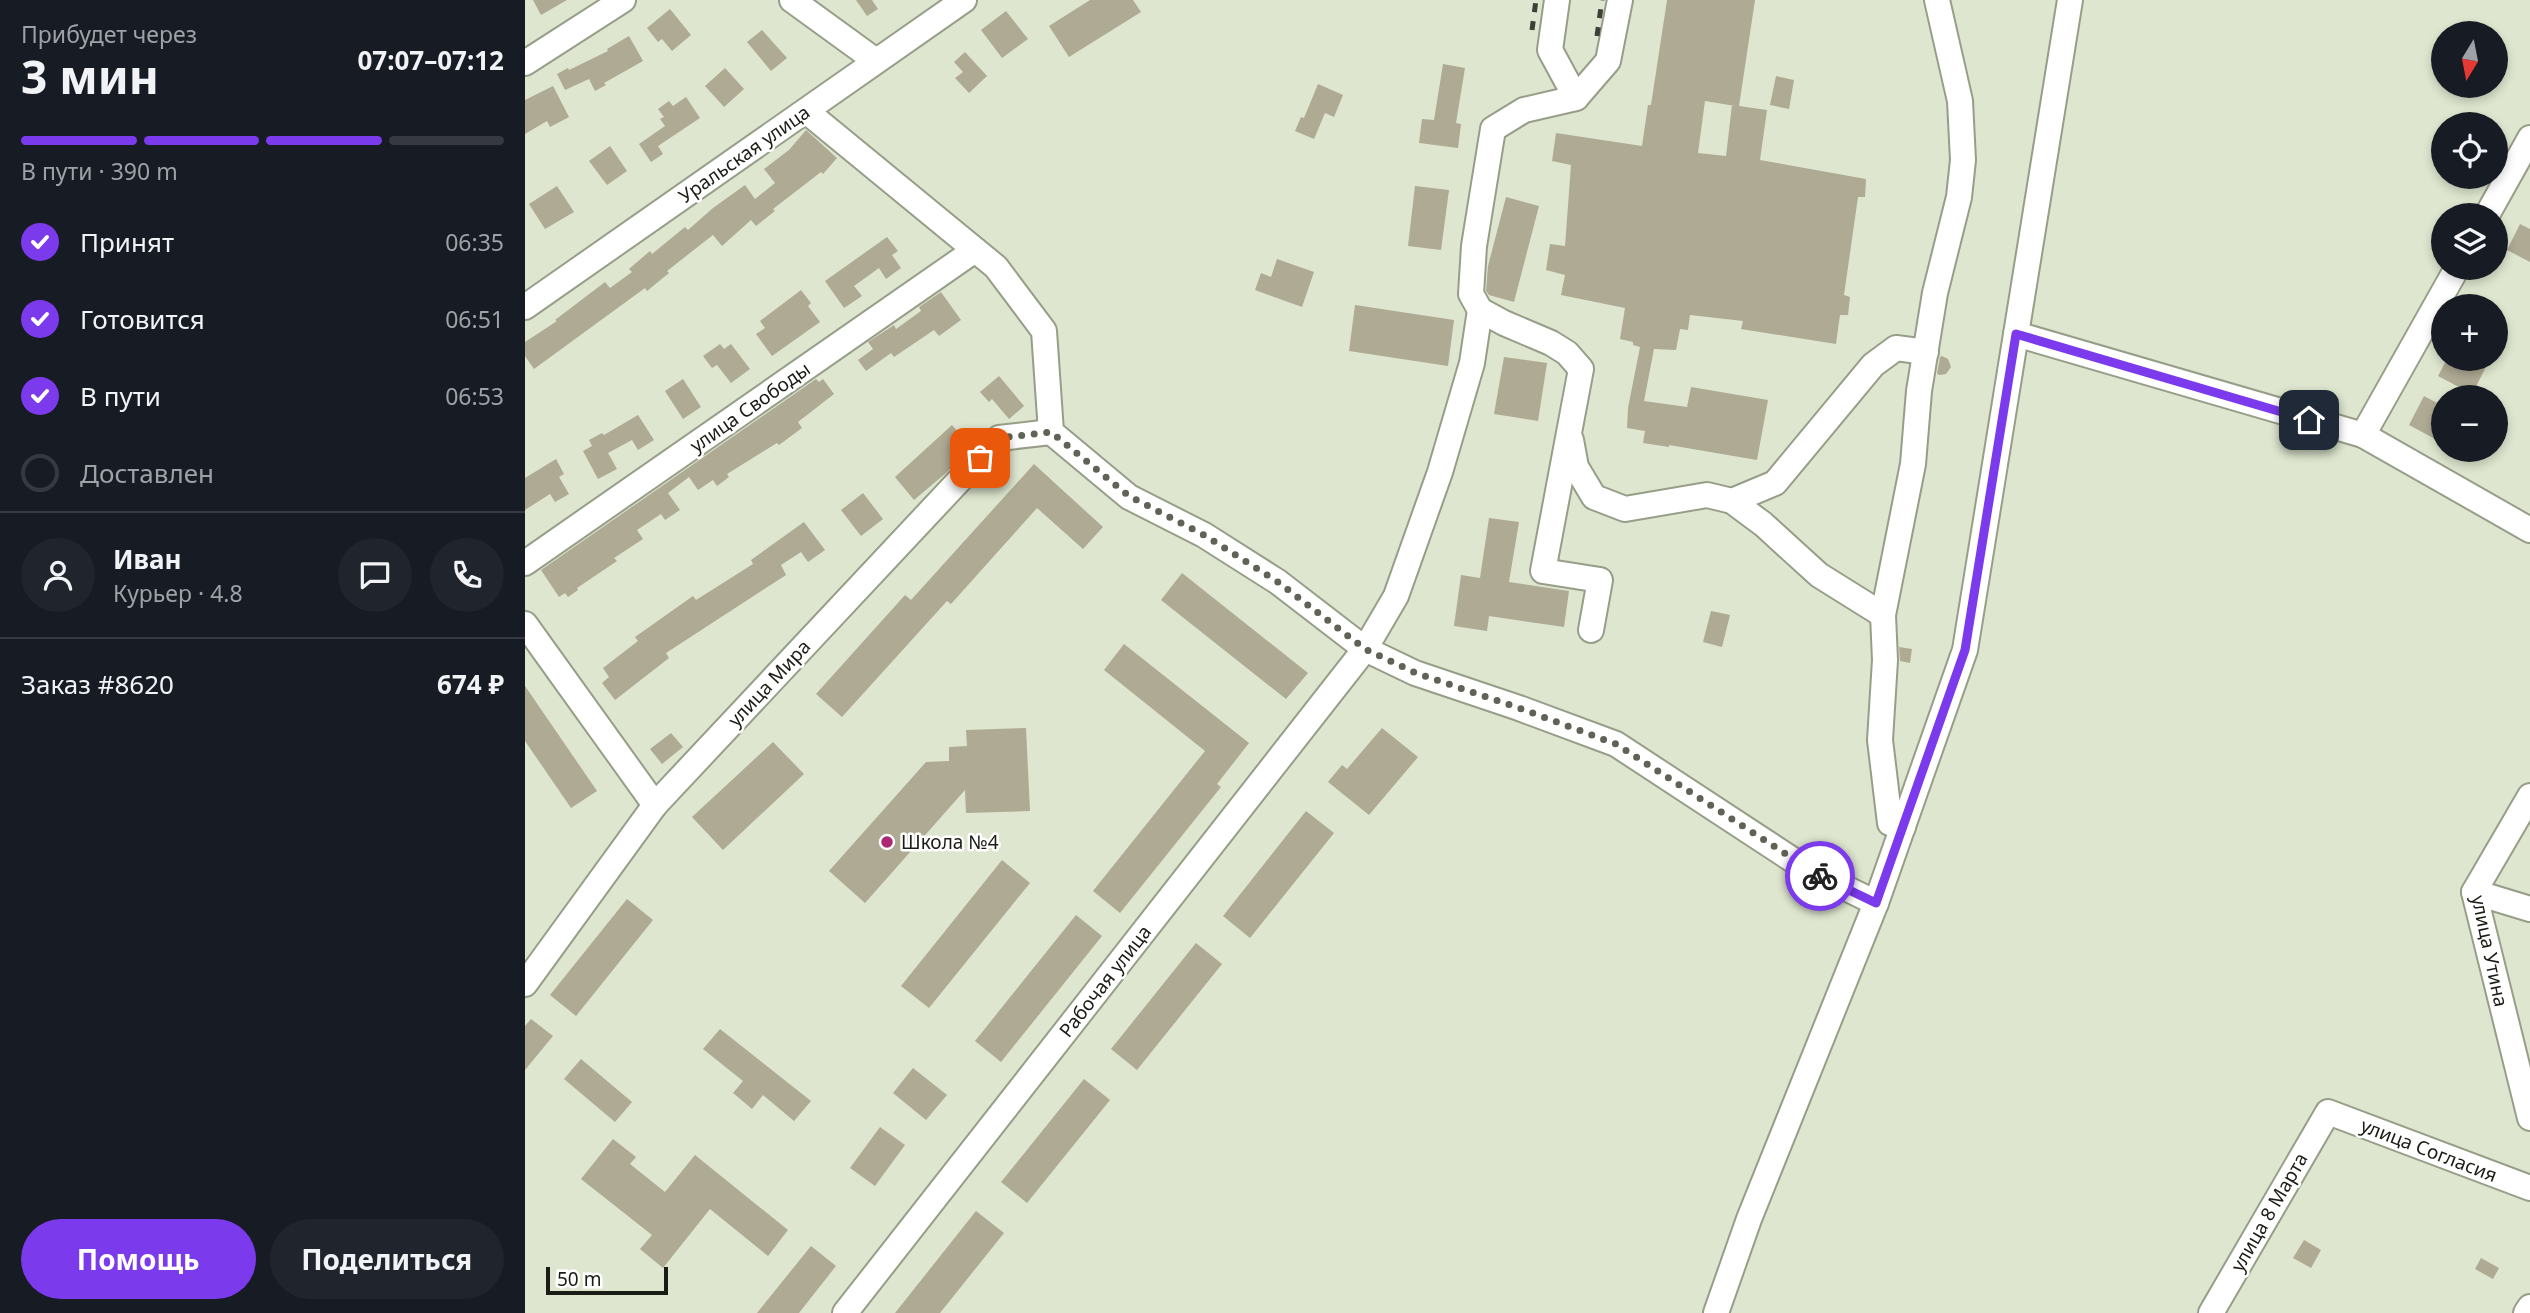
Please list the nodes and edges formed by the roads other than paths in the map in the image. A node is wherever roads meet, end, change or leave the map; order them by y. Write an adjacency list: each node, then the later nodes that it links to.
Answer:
1 (623, 0): 9 (street)
2 (792, 0): 8 (street)
3 (964, 0): 8 (street, Уральская улица)
4 (1556, 0): 10 (street)
5 (1620, 0): 10 (street)
6 (1937, 0): 19 (street)
7 (2070, 0): 18 (street)
8 (876, 61): 11 (street, Уральская улица)
9 (525, 63)
10 (1576, 98): 17 (street)
11 (806, 111): 14 (street); 16 (street, Уральская улица)
12 (2530, 138): 13 (street)
13 (2494, 203)
14 (975, 250): 21 (street); 25 (street, улица Свободы)
15 (2450, 280): 22 (street)
16 (525, 307)
17 (1480, 310): 20 (street); 29 (street, Рабочая улица)
18 (2016, 334): 22 (street); 32 (street)
19 (1926, 352): 23 (street); 26 (street)
20 (1570, 428): 23 (street); 28 (street)
21 (1051, 432): 29 (street); 31 (street, улица Мира)
22 (2363, 435): 24 (street)
23 (1732, 501): 26 (street)
24 (2530, 530)
25 (525, 564)
26 (1883, 615): 32 (street)
27 (525, 624): 31 (street)
28 (1591, 630)
29 (1365, 649): 34 (street); 41 (street, Рабочая улица)
30 (2530, 796): 33 (street, улица Утина)
31 (656, 805): 36 (street, улица Мира)
32 (1903, 827): 34 (street)
33 (2473, 892): 35 (street); 38 (street, улица Утина)
34 (1876, 903): 42 (street)
35 (2530, 909)
36 (525, 984)
37 (2327, 1112): 39 (street, улица Согласия); 43 (street, улица 8 Марта)
38 (2530, 1118)
39 (2530, 1188)
40 (2530, 1307): 44 (street)
41 (845, 1313)
42 (1716, 1313)
43 (2211, 1313)
44 (2526, 1313)

